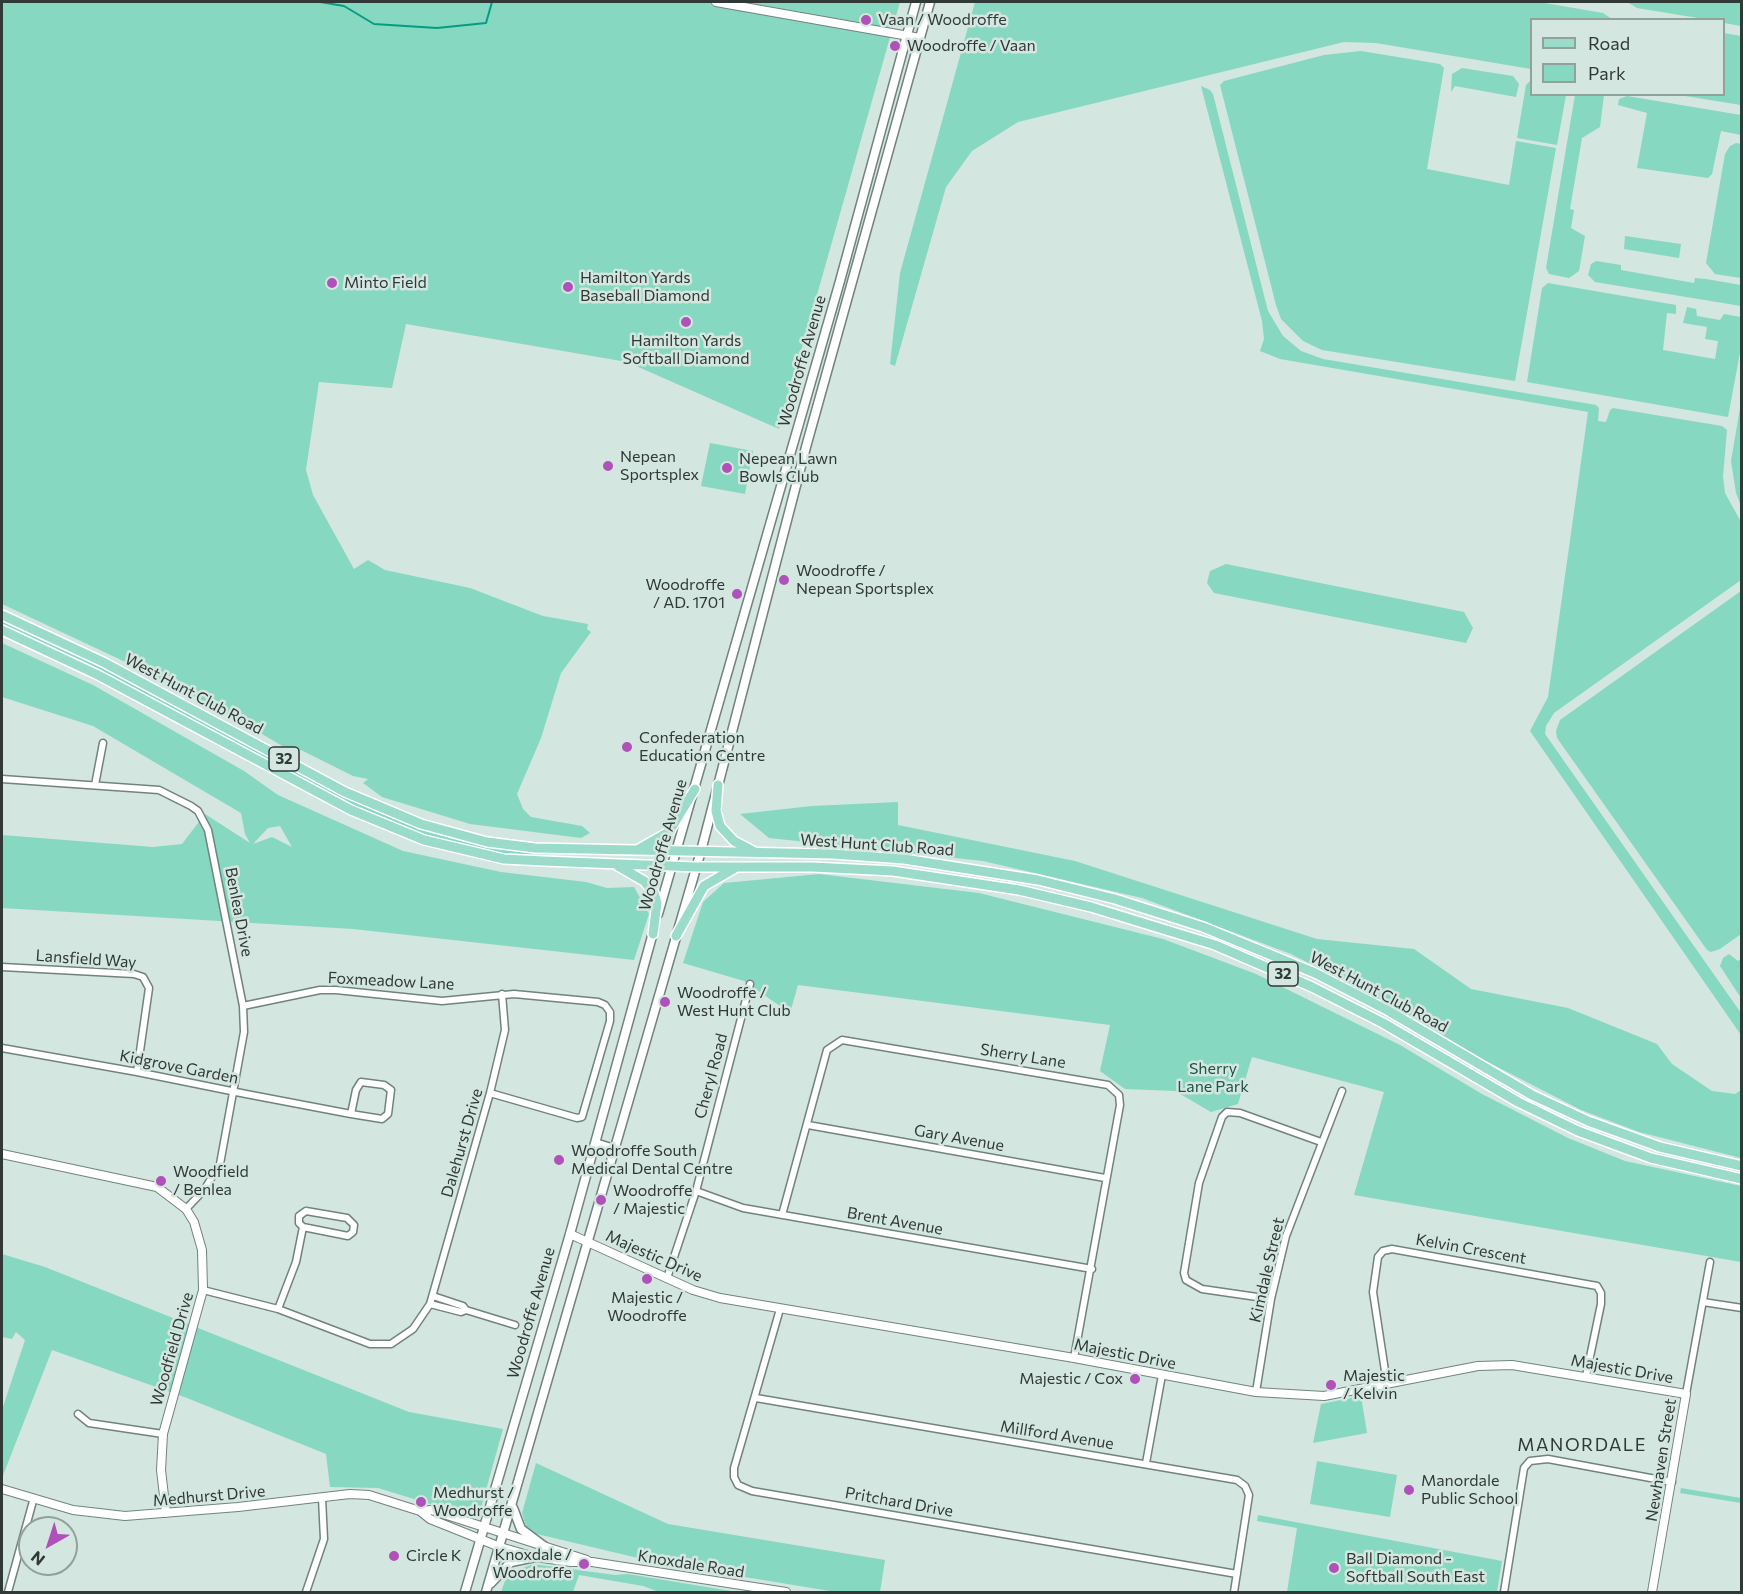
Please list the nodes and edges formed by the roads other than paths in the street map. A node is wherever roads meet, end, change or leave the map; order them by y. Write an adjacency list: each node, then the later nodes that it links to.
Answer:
1 (716, 2): 4 (street)
2 (916, 2): 4 (main road, Woodroffe Avenue)
3 (930, 2): 5 (main road, Woodroffe Avenue)
4 (907, 35): 5 (street); 8 (main road, Woodroffe Avenue)
5 (920, 38): 9 (main road, Woodroffe Avenue)
6 (2, 615): 15 (main road, West Hunt Club Road / 32)
7 (2, 630): 19 (main road, West Hunt Club Road / 32)
8 (741, 631): 9 (main road); 14 (main road, Woodroffe Avenue)
9 (756, 635): 12 (main road, Woodroffe Avenue)
10 (103, 743): 13 (street)
11 (2, 779): 13 (street, Benlea Drive)
12 (718, 785): 17 (main road, Woodroffe Avenue); 18 (main road)
13 (95, 786): 28 (street, Benlea Drive)
14 (695, 789): 15 (main road); 16 (main road, Woodroffe Avenue)
15 (637, 850): 16 (main road, West Hunt Club Road / 32)
16 (677, 851): 17 (main road, West Hunt Club Road / 32); 20 (main road, Woodroffe Avenue)
17 (701, 851): 18 (main road, West Hunt Club Road / 32); 21 (main road, Woodroffe Avenue)
18 (758, 853): 40 (main road, West Hunt Club Road / 32)
19 (616, 865): 20 (main road, West Hunt Club Road / 32); 23 (main road)
20 (672, 866): 21 (main road, West Hunt Club Road / 32); 23 (main road, Woodroffe Avenue)
21 (696, 867): 22 (main road, West Hunt Club Road / 32); 24 (main road, Woodroffe Avenue)
22 (738, 867): 24 (main road); 42 (main road, West Hunt Club Road / 32)
23 (652, 934): 37 (main road, Woodroffe Avenue)
24 (676, 936): 38 (main road, Woodroffe Avenue)
25 (2, 967): 30 (street, Lansfield Way)
26 (750, 984): 43 (street, Cheryl Road)
27 (502, 994): 28 (street, Foxmeadow Lane); 33 (street, Dalehurst Drive); 33 (street, Foxmeadow Lane)
28 (243, 1006): 32 (street, Benlea Drive)
29 (2, 1048): 30 (street, Kidgrove Garden)
30 (136, 1072): 32 (street, Kidgrove Garden)
31 (1342, 1091): 36 (street, Kimdale Street)
32 (234, 1092): 34 (street, Kidgrove Garden); 44 (street, Benlea Drive)
33 (490, 1093): 54 (street, Dalehurst Drive)
34 (351, 1114): 34 (street, Kidgrove Garden)
35 (808, 1125): 41 (street, Gary Avenue); 41 (street, Sherry Lane); 45 (street, Sherry Lane)
36 (1321, 1142): 53 (street, Kimdale Street); 53 (street)
37 (595, 1143): 38 (main road); 47 (main road, Woodroffe Avenue)
38 (614, 1149): 48 (main road, Woodroffe Avenue)
39 (2, 1154): 44 (street, Woodfield Drive)
40 (1742, 1166)
41 (1105, 1178): 50 (street, Sherry Lane)
42 (1742, 1179)
43 (696, 1191): 45 (street, Brent Avenue); 51 (street, Cheryl Road)
44 (186, 1209): 52 (street, Woodfield Drive)
45 (782, 1215): 50 (street, Brent Avenue)
46 (303, 1227): 46 (street); 57 (street)
47 (570, 1234): 48 (street, Majestic Drive); 77 (main road, Woodroffe Avenue)
48 (587, 1242): 51 (street, Majestic Drive); 74 (main road, Woodroffe Avenue)
49 (1710, 1262): 55 (street, Newhaven Street)
50 (1092, 1269): 60 (street, Sherry Lane)
51 (667, 1278): 58 (street, Majestic Drive)
52 (202, 1290): 57 (street, Dalehurst Drive); 68 (street, Woodfield Drive)
53 (1271, 1299): 64 (street, Kimdale Street)
54 (432, 1300): 57 (street, Dalehurst Drive); 59 (street)
55 (1703, 1302): 56 (street); 65 (street, Newhaven Street)
56 (1742, 1308)
57 (278, 1309)
58 (780, 1309): 60 (street, Majestic Drive); 66 (street, Pritchard Drive)
59 (515, 1325)
60 (1074, 1358): 61 (street, Majestic Drive)
61 (1162, 1375): 64 (street, Majestic Drive); 69 (street)
62 (1586, 1376): 63 (street, Majestic Drive); 63 (street, Kelvin Crescent); 65 (street, Majestic Drive)
63 (1387, 1384): 64 (street, Majestic Drive)
64 (1256, 1392)
65 (1686, 1394): 70 (street, Newhaven Street)
66 (756, 1398): 69 (street, Millford Avenue); 84 (street, Pritchard Drive)
67 (78, 1414): 68 (street)
68 (163, 1434): 76 (street, Woodfield Drive)
69 (1146, 1463): 84 (street, Millford Avenue)
70 (1672, 1482): 91 (street); 92 (street, Newhaven Street)
71 (2, 1489): 73 (street, Medhurst Drive)
72 (322, 1498): 75 (street, Medhurst Drive); 76 (street, Medhurst Drive); 87 (street)
73 (33, 1501): 76 (street, Medhurst Drive); 86 (street)
74 (513, 1504): 78 (main road, Woodroffe Avenue); 81 (main road)
75 (420, 1511): 77 (street, Medhurst Drive); 79 (street, Medhurst Drive)
76 (166, 1513)
77 (487, 1527): 78 (street, Knoxdale Road); 79 (main road, Woodroffe Avenue)
78 (504, 1535): 80 (main road, Woodroffe Avenue); 81 (street, Knoxdale Road)
79 (482, 1539): 80 (street, Knoxdale Road); 88 (main road, Woodroffe Avenue)
80 (501, 1547): 82 (street, Knoxdale Road); 85 (main road, Woodroffe Avenue)
81 (545, 1547): 83 (street, Knoxdale Road)
82 (535, 1557): 83 (street, Knoxdale Road); 85 (main road)
83 (592, 1562): 89 (street, Knoxdale Road)
84 (1238, 1574): 90 (street, Millford Avenue)
85 (487, 1590)
86 (8, 1593)
87 (306, 1593)
88 (465, 1593)
89 (786, 1593)
90 (1234, 1593)
91 (1504, 1593)
92 (1652, 1593)

